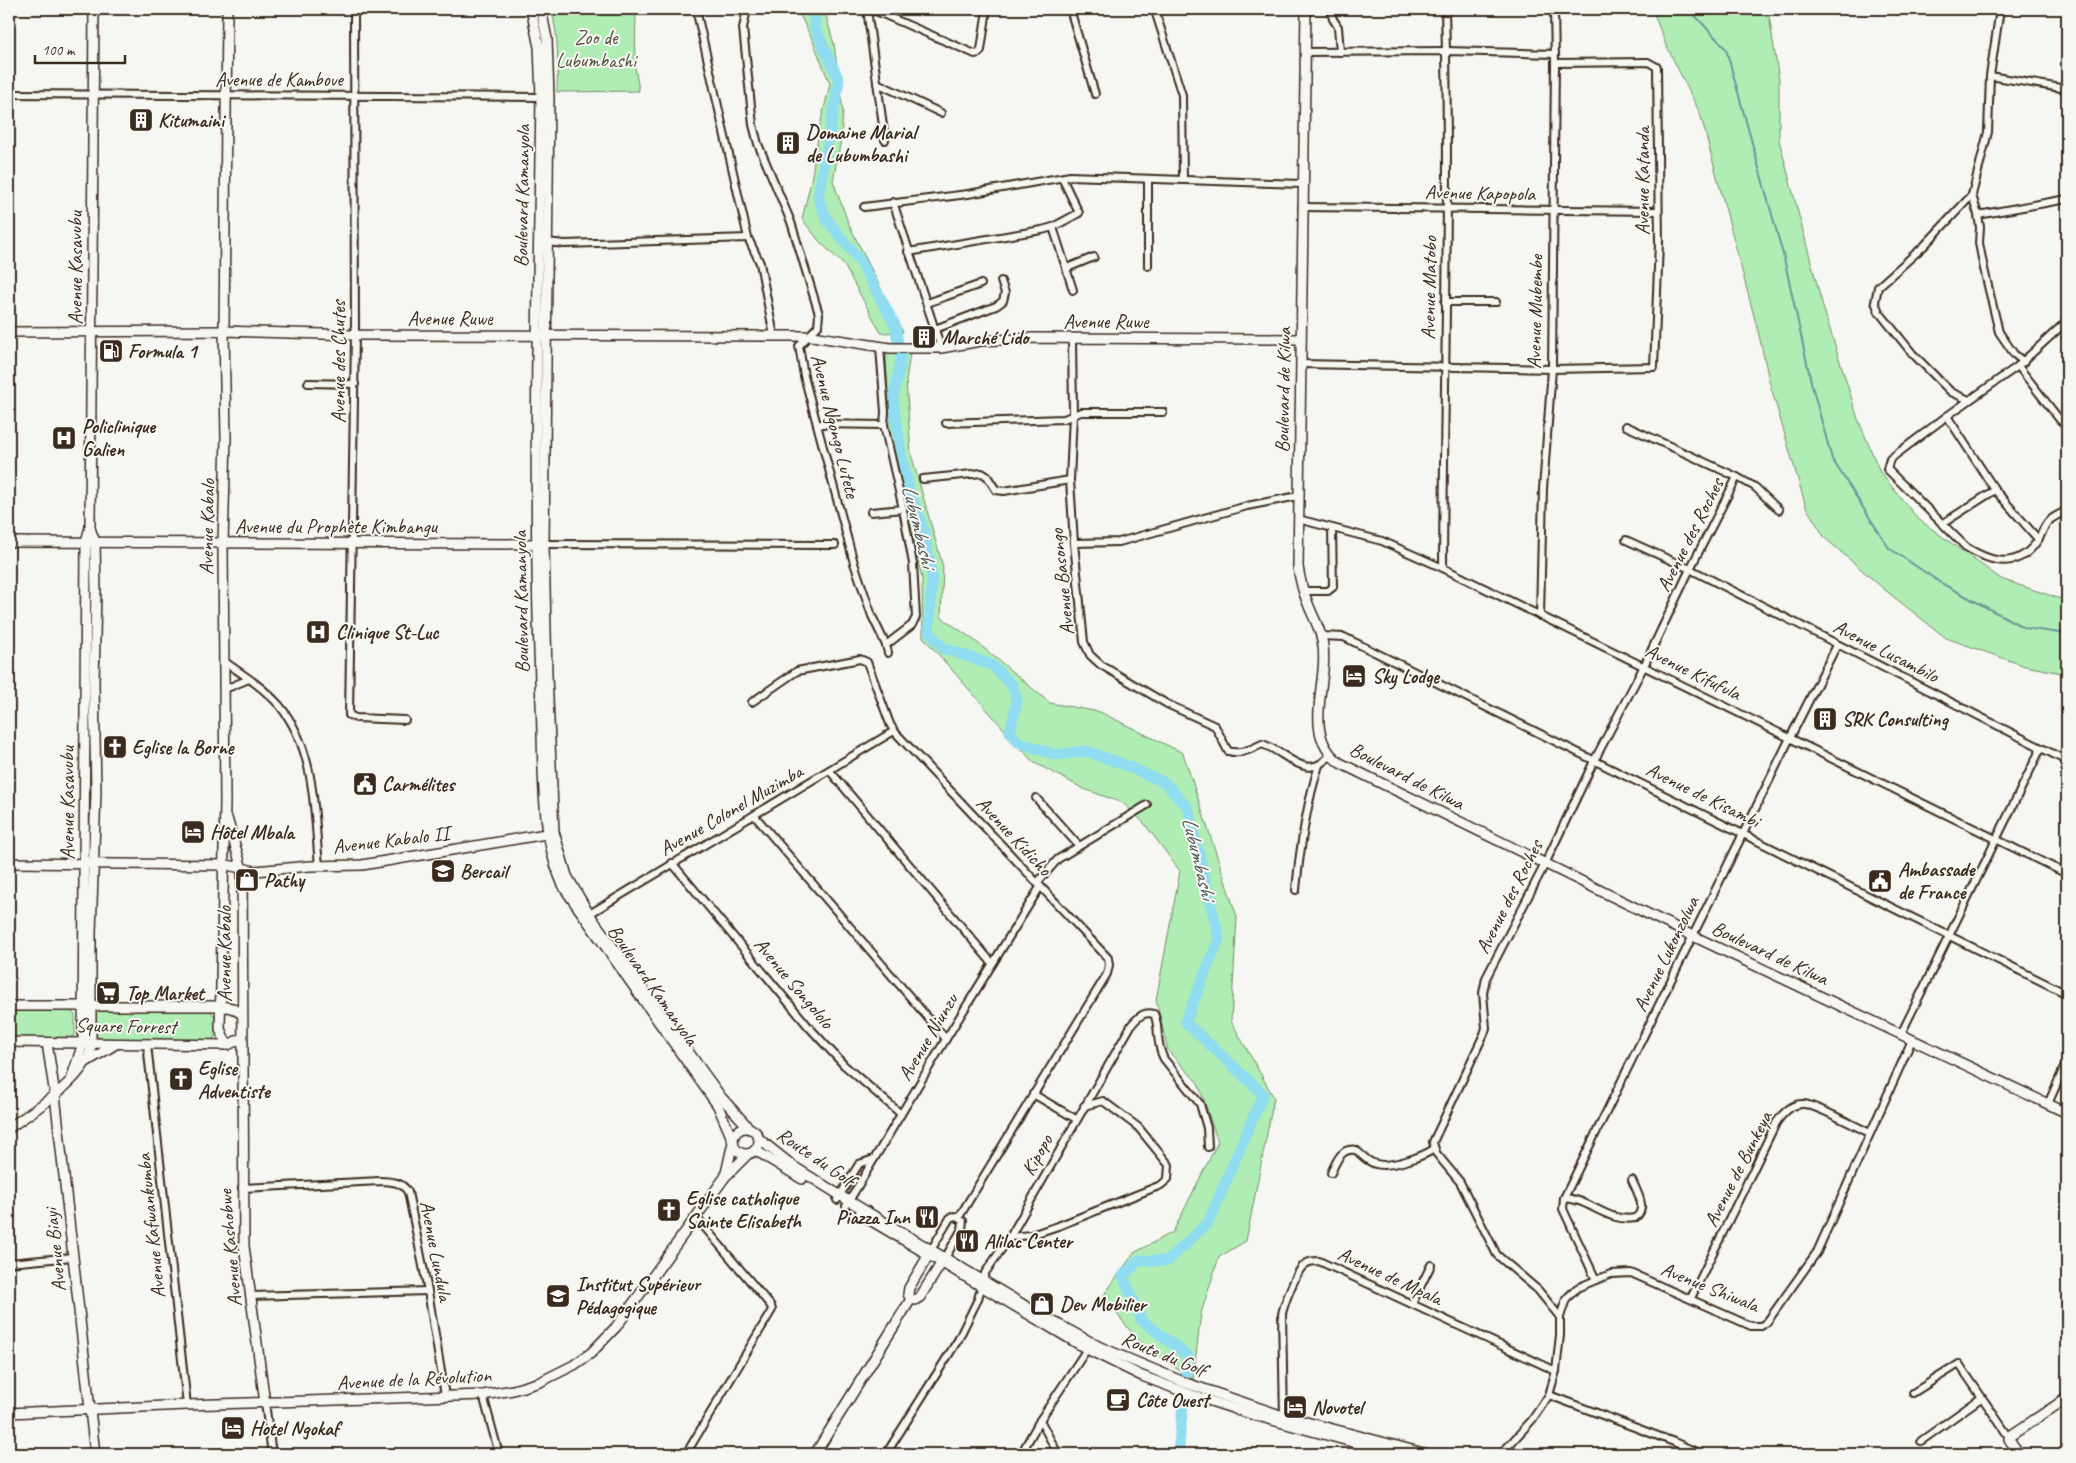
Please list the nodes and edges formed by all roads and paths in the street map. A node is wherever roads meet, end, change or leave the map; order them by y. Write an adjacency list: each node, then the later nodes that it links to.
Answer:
1 (94, 9): 28 (street, Avenue Kasavubu)
2 (227, 9): 29 (street, Avenue Kabalo)
3 (354, 9): 30 (street, Avenue des Chutes)
4 (531, 9): 31 (street, Boulevard Kamanyola)
5 (541, 9): 31 (street, Boulevard Kamanyola)
6 (696, 9): 48 (street)
7 (747, 9): 68 (street, Avenue Ngongo Lutete)
8 (867, 9): 24 (street)
9 (871, 9): 17 (street)
10 (1070, 9): 27 (street)
11 (1153, 9): 36 (street)
12 (1306, 9): 19 (street, Boulevard de Kilwa)
13 (1330, 9): 20 (street)
14 (1445, 9): 18 (street, Avenue Matobo)
15 (1554, 9): 21 (street, Avenue Mubembe)
16 (2000, 9): 23 (street)
17 (986, 16)
18 (1447, 51): 20 (street); 21 (street); 43 (street, Avenue Matobo)
19 (1305, 52): 20 (street); 37 (street, Boulevard de Kilwa)
20 (1340, 52)
21 (1555, 54): 22 (street, Avenue Mubembe)
22 (1556, 63): 44 (street, Avenue Mubembe); 45 (street, Avenue Katanda)
23 (1990, 76): 25 (street); 38 (street)
24 (877, 83): 32 (street); 33 (street)
25 (2067, 89)
26 (9, 94): 28 (street, Avenue de Kambove)
27 (1095, 94)
28 (93, 95): 29 (street, Avenue de Kambove); 64 (street, Avenue Kasavubu)
29 (226, 95): 30 (street, Avenue de Kambove); 62 (street, Avenue Kabalo)
30 (353, 95): 31 (street, Avenue de Kambove); 65 (street, Avenue des Chutes)
31 (545, 97): 49 (street, Boulevard Kamanyola); 66 (street, Boulevard Kamanyola)
32 (941, 113)
33 (885, 140)
34 (1062, 178): 35 (street); 40 (street); 47 (street)
35 (1148, 178): 36 (street); 52 (street)
36 (1183, 180): 37 (street)
37 (1303, 184): 41 (street, Boulevard de Kilwa)
38 (1972, 195): 46 (street); 79 (street)
39 (2067, 199): 46 (street)
40 (893, 202): 42 (street); 50 (street)
41 (1302, 206): 43 (street, Avenue Kapopola); 70 (street, Boulevard de Kilwa)
42 (864, 207)
43 (1447, 208): 44 (street, Avenue Kapopola); 57 (street, Avenue Matobo)
44 (1552, 210): 45 (street, Avenue Kapopola); 76 (street, Avenue Mubembe)
45 (1658, 211): 76 (street, Avenue Katanda)
46 (1978, 215): 74 (street)
47 (1053, 227): 50 (street); 53 (street)
48 (748, 238): 49 (street); 67 (street)
49 (546, 242): 66 (street, Boulevard Kamanyola)
50 (908, 252): 59 (street)
51 (1094, 257): 53 (street)
52 (1148, 266)
53 (1067, 268): 56 (street)
54 (1000, 281): 61 (street)
55 (981, 284): 59 (street)
56 (1073, 290)
57 (1445, 302): 58 (street); 75 (street, Avenue Matobo)
58 (1496, 302)
59 (927, 303): 61 (street)
60 (2067, 321): 74 (street)
61 (935, 328): 72 (street)
62 (224, 331): 64 (street, Avenue Ruwe); 65 (street, Avenue Ruwe); 106 (street, Avenue Kabalo)
63 (9, 332): 64 (street, Avenue Ruwe)
64 (92, 332): 103 (street, Avenue Kasavubu)
65 (355, 335): 66 (street, Avenue Ruwe); 78 (street, Avenue des Chutes)
66 (541, 335): 67 (street, Avenue Ruwe); 107 (street, Boulevard Kamanyola)
67 (774, 336): 68 (street, Avenue Ruwe)
68 (807, 336): 71 (street, Avenue Ruwe); 84 (street, Avenue Ngongo Lutete)
69 (1072, 338): 70 (street, Avenue Ruwe); 72 (street, Avenue Ruwe); 81 (street, Avenue Basongo)
70 (1302, 340): 73 (street, Boulevard de Kilwa)
71 (880, 347): 72 (street, Avenue Ruwe); 85 (street)
72 (941, 348)
73 (1301, 364): 75 (street); 92 (street, Boulevard de Kilwa)
74 (2021, 364): 79 (street); 87 (street)
75 (1444, 366): 76 (street); 109 (street, Avenue Matobo)
76 (1552, 368): 112 (street, Avenue Mubembe)
77 (308, 384): 78 (street)
78 (355, 384): 104 (street, Avenue des Chutes)
79 (1970, 400): 82 (street)
80 (1163, 412): 81 (street)
81 (1073, 416): 83 (street); 90 (street, Avenue Basongo)
82 (1947, 416): 91 (street); 98 (street)
83 (946, 423)
84 (817, 424): 85 (street); 114 (street, Avenue Ngongo Lutete)
85 (884, 425): 93 (street)
86 (1626, 426): 88 (street)
87 (2067, 426)
88 (1737, 477): 94 (street); 110 (street, Avenue des Roches)
89 (923, 479): 90 (street)
90 (1070, 480): 105 (street, Avenue Basongo)
91 (1995, 490): 98 (street); 100 (street)
92 (1298, 496): 97 (street, Boulevard de Kilwa); 105 (street)
93 (903, 509): 96 (street); 114 (street)
94 (1779, 510)
95 (2067, 510): 100 (street)
96 (870, 512)
97 (1298, 519): 99 (street, Avenue Kifufula); 111 (street, Boulevard de Kilwa)
98 (1942, 524): 100 (street)
99 (1332, 528): 109 (street, Avenue Kifufula); 111 (street)
100 (2038, 539)
101 (1626, 540): 110 (street, Avenue Lusambilo)
102 (9, 542): 103 (street, Avenue du Prophète Kimbangu)
103 (90, 542): 106 (street, Avenue du Prophète Kimbangu); 141 (street, Avenue Kasavubu)
104 (353, 543): 106 (street, Avenue du Prophète Kimbangu); 107 (street, Avenue du Prophète Kimbangu); 122 (street, Avenue des Chutes)
105 (1074, 543): 129 (street, Avenue Basongo)
106 (223, 544): 117 (street, Avenue Kabalo)
107 (541, 544): 108 (street); 135 (street, Boulevard Kamanyola)
108 (835, 545)
109 (1443, 568): 112 (street, Avenue Kifufula)
110 (1690, 569): 115 (street, Avenue Lusambilo); 118 (street, Avenue des Roches)
111 (1303, 591): 113 (street, Boulevard de Kilwa)
112 (1540, 616): 118 (street, Avenue Kifufula)
113 (1321, 636): 126 (street, Boulevard de Kilwa); 127 (street, Avenue de Kisambi)
114 (886, 645): 116 (street, Avenue Ngongo Lutete)
115 (1837, 645): 124 (street, Avenue Lukonzolwa); 125 (street, Avenue Lusambilo)
116 (888, 653)
117 (225, 662): 119 (street, Avenue Kabalo II); 120 (street, Avenue Kabalo)
118 (1644, 666): 124 (street, Avenue Kifufula); 127 (street, Avenue des Roches)
119 (249, 679): 120 (street); 144 (street, Avenue Kabalo II)
120 (225, 689): 133 (street, Avenue Kabalo)
121 (752, 702): 123 (street)
122 (405, 720)
123 (894, 732): 130 (street, Avenue Colonel Muzimba); 147 (street, Avenue Kidicho)
124 (1790, 738): 136 (street, Avenue Lukonzolwa); 137 (street, Avenue Kifufula)
125 (2041, 748): 128 (street, Avenue Lusambilo); 137 (street)
126 (1330, 755): 129 (street); 142 (street, Boulevard de Kilwa)
127 (1594, 761): 136 (street, Avenue de Kisambi); 142 (street, Avenue des Roches)
128 (2067, 761)
129 (1320, 765): 148 (street)
130 (830, 771): 134 (street, Avenue Colonel Muzimba); 152 (street)
131 (1036, 798): 138 (street)
132 (1147, 805): 138 (street, Avenue Niunzu)
133 (225, 810): 143 (street, Avenue Kabalo); 145 (street, Avenue Kabalo)
134 (754, 815): 140 (street, Avenue Colonel Muzimba); 161 (street)
135 (551, 833): 144 (street, Avenue Kabalo II); 149 (street, Boulevard Kamanyola)
136 (1743, 833): 150 (street, Avenue de Kisambi); 151 (street, Avenue Lukonzolwa)
137 (1996, 839): 146 (street, Avenue Kifufula); 150 (street)
138 (1079, 846): 147 (street, Avenue Niunzu)
139 (9, 863): 141 (street)
140 (672, 863): 149 (street, Avenue Colonel Muzimba); 178 (street, Avenue Songololo)
141 (89, 864): 143 (street); 155 (street, Avenue Kasavubu)
142 (1545, 864): 151 (street, Boulevard de Kilwa); 186 (street, Avenue des Roches)
143 (224, 865): 145 (street); 156 (street, Avenue Kabalo)
144 (319, 866): 145 (street)
145 (242, 869): 157 (street, Avenue Kabalo)
146 (2067, 874)
147 (1038, 885): 152 (street, Avenue Niunzu); 173 (street, Avenue Kidicho)
148 (1296, 890)
149 (586, 915): 158 (street, Boulevard Kamanyola)
150 (1948, 935): 153 (street, Avenue de Kisambi); 159 (street)
151 (1693, 936): 159 (street, Boulevard de Kilwa); 194 (street, Avenue Lukonzolwa)
152 (992, 963): 161 (street, Avenue Niunzu)
153 (2067, 994)
154 (9, 1006): 155 (street, Square Forrest)
155 (87, 1006): 156 (street, Square Forrest); 165 (street, Avenue Kasavubu)
156 (221, 1006): 157 (street, Square Forrest); 168 (street, Avenue Kabalo)
157 (242, 1014): 160 (street, Avenue Kabalo)
158 (670, 1033): 181 (street, Boulevard Kamanyola); 184 (street, Boulevard Kamanyola)
159 (1901, 1034): 162 (street, Boulevard de Kilwa)
160 (242, 1038): 168 (street, Square Forrest); 169 (street, Avenue Kashobwe)
161 (946, 1038): 178 (street, Avenue Niunzu)
162 (1912, 1040): 175 (street, Boulevard de Kilwa); 182 (street, Avenue Shiwala)
163 (9, 1042): 164 (street, Square Forrest)
164 (47, 1043): 165 (street, Square Forrest); 174 (street, Avenue Biayi)
165 (87, 1043): 166 (street, Square Forrest); 171 (street); 172 (street, Avenue Kasavubu)
166 (117, 1044): 167 (street, Square Forrest); 171 (street)
167 (147, 1044): 168 (street, Square Forrest); 221 (street, Avenue Kafwankumba)
168 (227, 1045): 169 (street)
169 (242, 1061): 192 (street, Avenue Kashobwe)
170 (2067, 1061): 175 (street)
171 (86, 1062): 172 (street)
172 (72, 1077): 174 (street)
173 (1034, 1094): 179 (street); 197 (street)
174 (55, 1095): 180 (street); 200 (street, Avenue Biayi)
175 (2048, 1104): 177 (street, Boulevard de Kilwa)
176 (1084, 1106): 179 (street, Kipopo); 185 (street, Kipopo); 198 (street)
177 (2067, 1113)
178 (901, 1114): 188 (street, Avenue Niunzu)
179 (1076, 1119): 198 (street, Kipopo)
180 (9, 1128)
181 (750, 1129): 183 (street); 184 (street)
182 (1870, 1133): 208 (street, Avenue Shiwala); 208 (street, Avenue de Bunkeya)
183 (759, 1139): 187 (street); 193 (street, Route du Golf)
184 (733, 1141): 187 (street); 190 (street)
185 (1208, 1147)
186 (1434, 1149): 189 (street); 211 (street)
187 (751, 1152): 190 (street, Avenue de la Révolution); 193 (street)
188 (874, 1159): 193 (street); 195 (street, Avenue Niunzu)
189 (1331, 1173)
190 (725, 1177): 196 (street, Avenue de la Révolution)
191 (1632, 1180): 194 (street)
192 (242, 1188): 206 (street, Avenue Lundula); 207 (street, Avenue Kashobwe)
193 (838, 1198): 195 (street, Route du Golf)
194 (1564, 1198): 204 (street)
195 (847, 1203): 199 (street, Route du Golf)
196 (696, 1217): 215 (street, Avenue de la Révolution); 231 (street)
197 (959, 1217): 199 (street); 201 (street)
198 (1010, 1237): 205 (street, Kipopo)
199 (930, 1253): 201 (street, Route du Golf); 209 (street)
200 (73, 1257): 202 (street); 222 (street, Avenue Biayi)
201 (943, 1261): 205 (street, Route du Golf); 209 (street)
202 (9, 1263)
203 (1431, 1266): 210 (street)
204 (1596, 1280): 208 (street, Avenue Shiwala); 211 (street, Avenue Shiwala)
205 (981, 1284): 212 (street, Route du Golf); 233 (street, Kipopo)
206 (428, 1291): 207 (street); 217 (street, Avenue Lundula)
207 (251, 1296): 220 (street, Avenue Kashobwe)
208 (1691, 1298)
209 (911, 1299): 232 (street)
210 (1412, 1304): 213 (street, Avenue de Mpala); 225 (street, Avenue de Mpala)
211 (1560, 1317): 213 (street, Avenue Shiwala)
212 (1088, 1346): 224 (street); 225 (street, Route du Golf)
213 (1556, 1371): 216 (street, Avenue Shiwala)
214 (1913, 1393): 218 (street)
215 (483, 1395): 217 (street, Avenue de la Révolution); 230 (street)
216 (1549, 1395): 238 (street, Avenue Shiwala); 239 (street)
217 (445, 1396): 220 (street, Avenue de la Révolution)
218 (1981, 1398): 226 (street); 227 (street)
219 (2067, 1398): 226 (street)
220 (265, 1403): 221 (street, Avenue de la Révolution); 229 (street, Avenue Kashobwe)
221 (187, 1405): 222 (street, Avenue de la Révolution)
222 (91, 1410): 223 (street, Avenue de la Révolution); 228 (street, Avenue Biayi)
223 (9, 1413)
224 (1040, 1420): 234 (street); 235 (street)
225 (1284, 1420): 236 (street); 237 (street, Route du Golf)
226 (2009, 1437): 240 (street)
227 (1921, 1441)
228 (95, 1454)
229 (272, 1454)
230 (498, 1454)
231 (686, 1454)
232 (817, 1454)
233 (886, 1454)
234 (1021, 1454)
235 (1058, 1454)
236 (1396, 1454)
237 (1428, 1454)
238 (1500, 1454)
239 (1701, 1454)
240 (2019, 1454)

